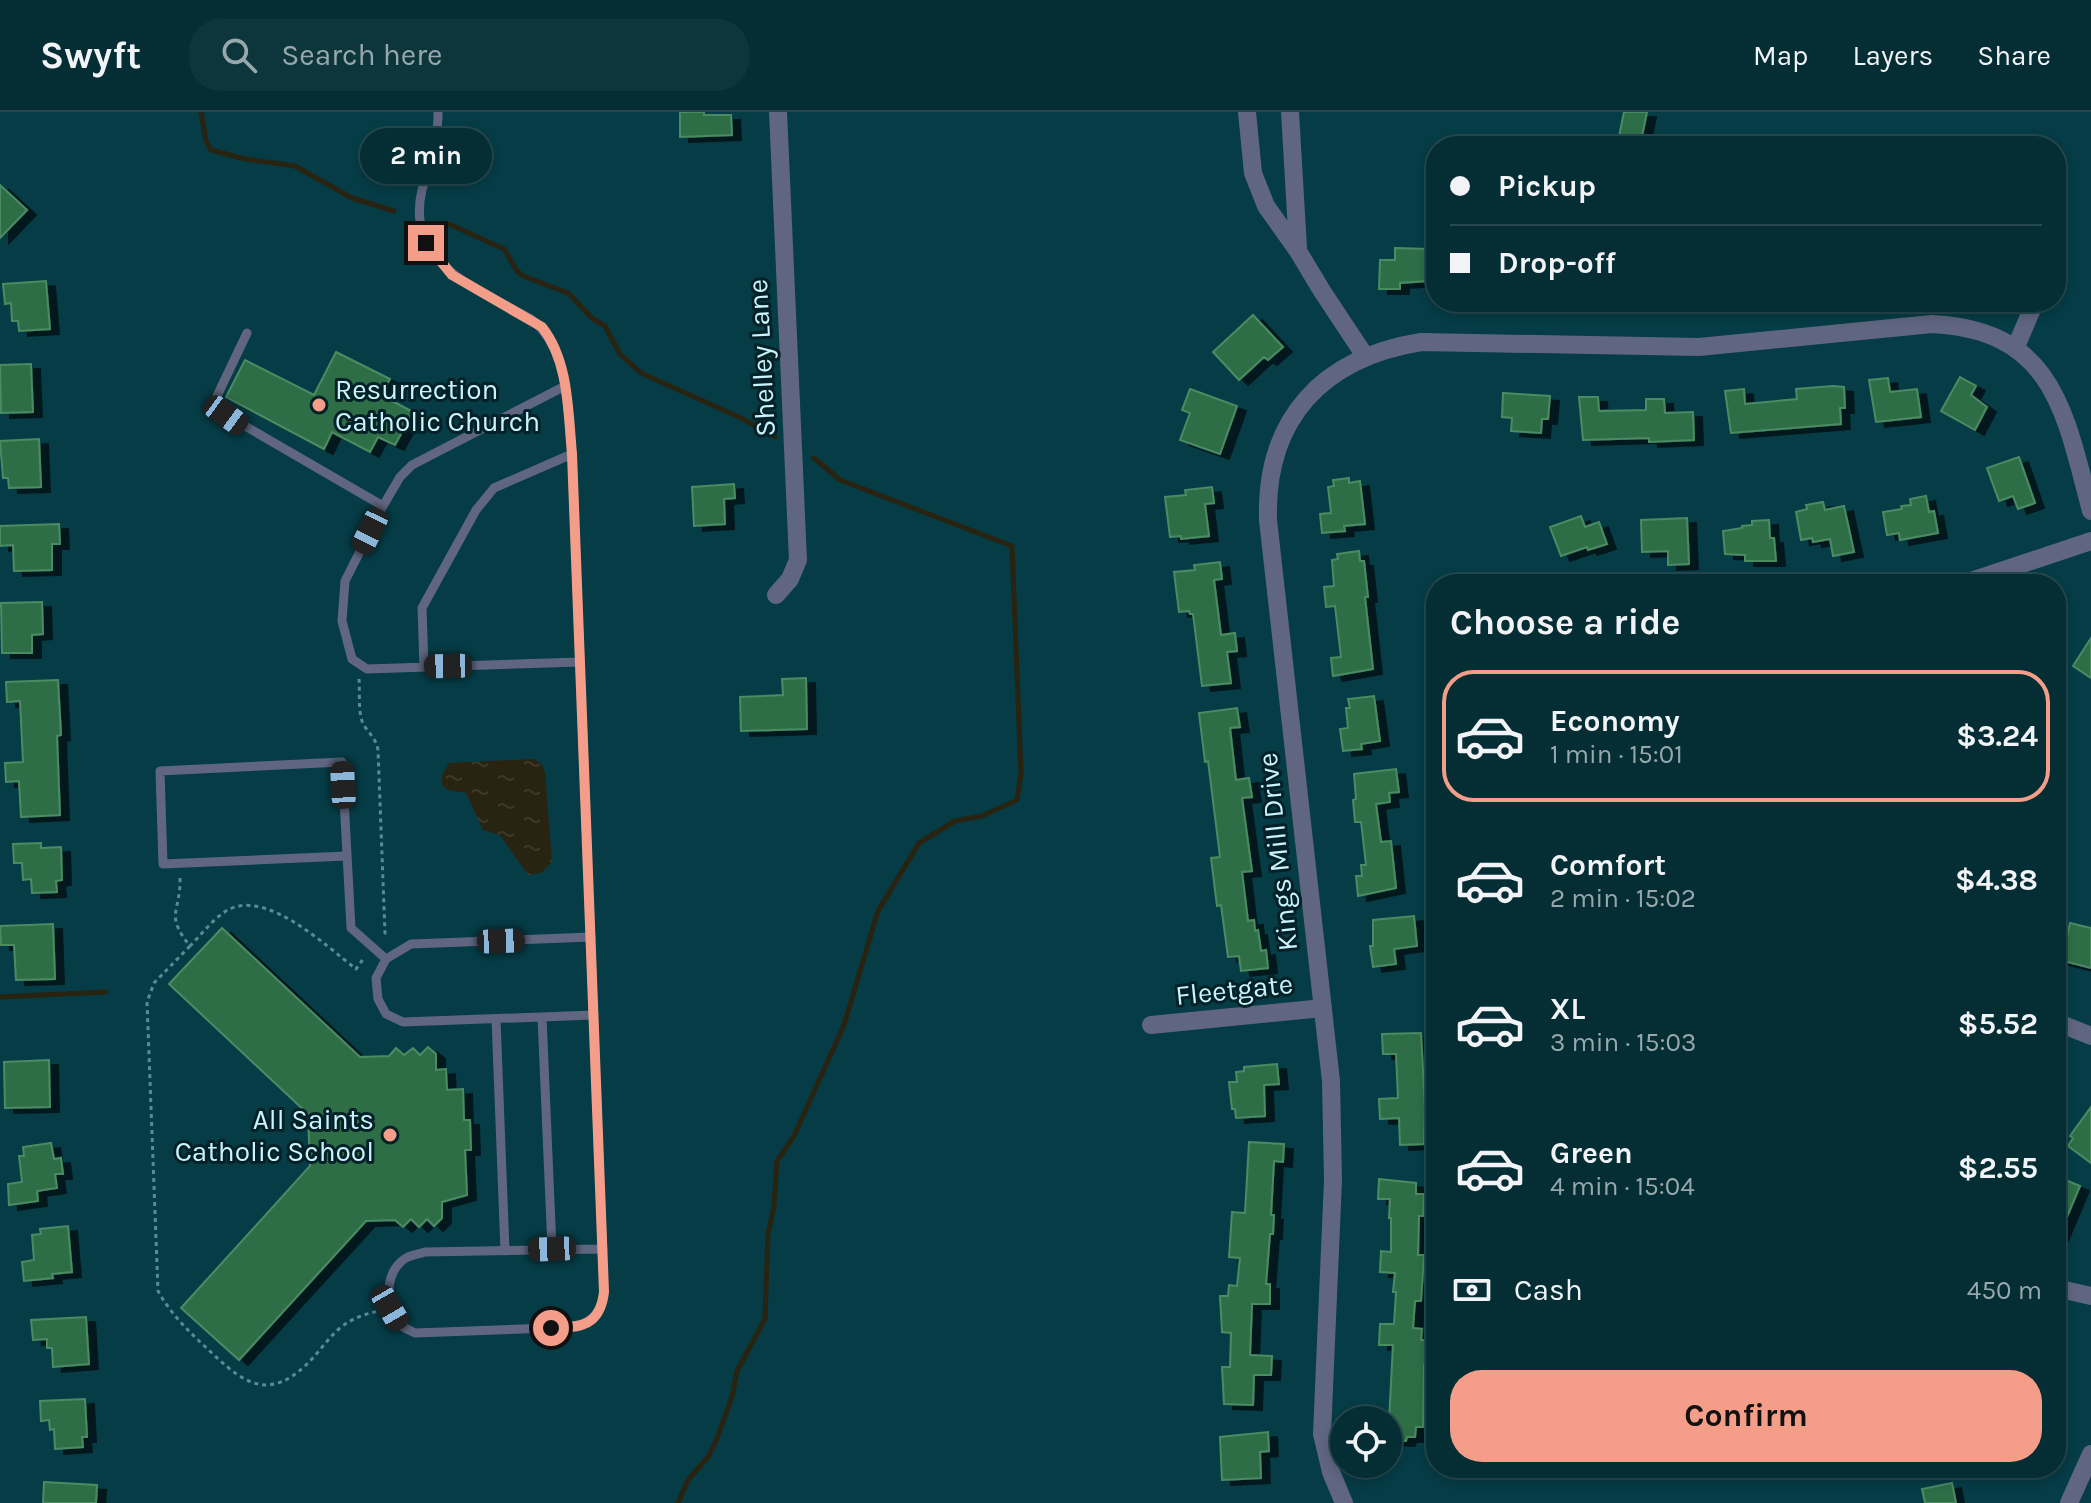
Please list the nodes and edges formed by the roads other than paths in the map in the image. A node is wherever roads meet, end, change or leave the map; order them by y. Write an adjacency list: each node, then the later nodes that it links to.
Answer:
1 (438, 112): 10 (lane)
2 (778, 112): 16 (street, Shelley Lane)
3 (1247, 112): 5 (street)
4 (1290, 112): 5 (street)
5 (1298, 251): 9 (street)
6 (2031, 312): 8 (street)
7 (247, 333): 12 (lane)
8 (2015, 349): 9 (street, Kings Mill Drive); 13 (street, Kings Mill Drive)
9 (1365, 356): 22 (street, Kings Mill Drive)
10 (565, 386): 11 (lane); 12 (lane)
11 (572, 454): 17 (lane); 18 (lane)
12 (383, 506): 18 (lane)
13 (2091, 511)
14 (2091, 541): 15 (street)
15 (1992, 574)
16 (776, 595)
17 (580, 662): 18 (lane); 20 (lane)
18 (424, 667)
19 (347, 856): 19 (lane); 21 (lane)
20 (591, 937): 21 (lane); 23 (lane)
21 (386, 959): 25 (lane)
22 (1323, 1008): 26 (street, Fleetgate); 35 (street, Kings Mill Drive)
23 (594, 1015): 24 (lane); 30 (lane)
24 (542, 1017): 25 (lane); 29 (lane)
25 (496, 1019): 31 (lane)
26 (1151, 1025)
27 (2066, 1026): 28 (street)
28 (2091, 1036)
29 (552, 1249): 30 (lane); 31 (lane)
30 (603, 1249): 31 (lane)
31 (505, 1251)
32 (2066, 1290): 33 (street)
33 (2091, 1296)
34 (2091, 1454): 36 (street)
35 (1344, 1503)
36 (2069, 1503)

